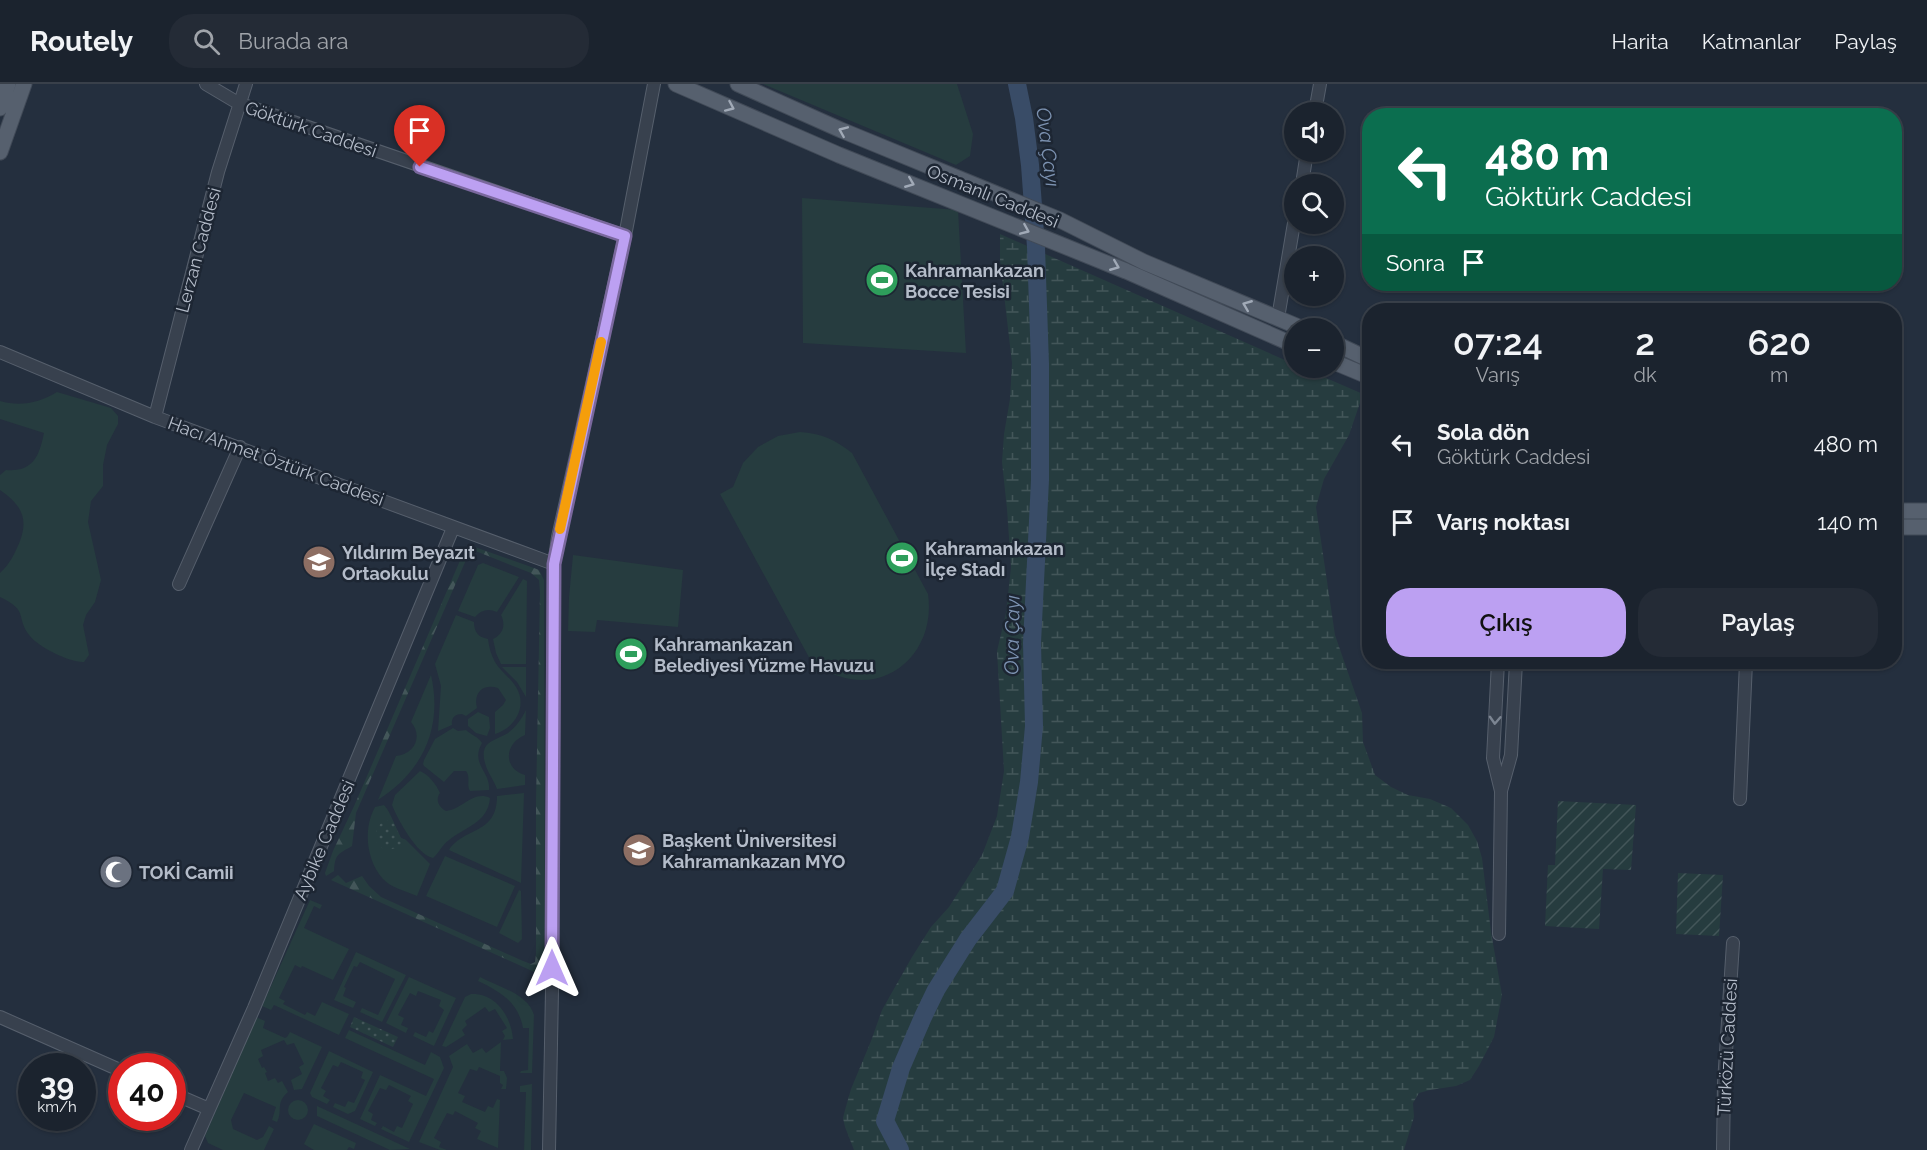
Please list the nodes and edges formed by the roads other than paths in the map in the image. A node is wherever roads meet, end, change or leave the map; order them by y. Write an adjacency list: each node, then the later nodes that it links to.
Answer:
1 (8, 84): 11 (main road)
2 (24, 84): 12 (main road)
3 (206, 84): 10 (street, Göktürk Caddesi)
4 (246, 84): 10 (street, Lerzan Caddesi)
5 (654, 84): 14 (street)
6 (676, 84): 17 (main road, Osmanlı Caddesi, one-way to 17)
7 (738, 84): 15 (main road, Osmanlı Caddesi, one-way to 7)
8 (1320, 84): 9 (street)
9 (1316, 102)
10 (238, 103): 14 (street, Göktürk Caddesi); 23 (street, Lerzan Caddesi)
11 (0, 108)
12 (0, 152)
13 (1292, 234): 15 (street)
14 (625, 236): 30 (street)
15 (1278, 318): 16 (main road, Osmanlı Caddesi)
16 (1284, 321)
17 (1284, 341)
18 (1344, 348): 20 (main road)
19 (0, 352): 23 (street, Hacı Ahmet Öztürk Caddesi)
20 (1362, 356)
21 (1344, 366): 22 (main road)
22 (1362, 374)
23 (155, 417): 24 (street, Hacı Ahmet Öztürk Caddesi)
24 (240, 447): 29 (street, Hacı Ahmet Öztürk Caddesi); 31 (street)
25 (1927, 511): 26 (main road)
26 (1902, 512)
27 (1902, 527): 28 (main road)
28 (1927, 527)
29 (453, 528): 30 (street, Hacı Ahmet Öztürk Caddesi); 42 (street, Aybike Caddesi)
30 (554, 564): 44 (street)
31 (179, 584)
32 (1498, 669): 35 (street, one-way to 35)
33 (1516, 669): 35 (street)
34 (1746, 669): 36 (street)
35 (1501, 791): 37 (street)
36 (1740, 799)
37 (1499, 934)
38 (1733, 943): 45 (street, Türközü Caddesi)
39 (0, 1017): 40 (street)
40 (108, 1065)
41 (186, 1099): 42 (street)
42 (209, 1109): 43 (street, Aybike Caddesi)
43 (191, 1150)
44 (549, 1150)
45 (1723, 1150)

